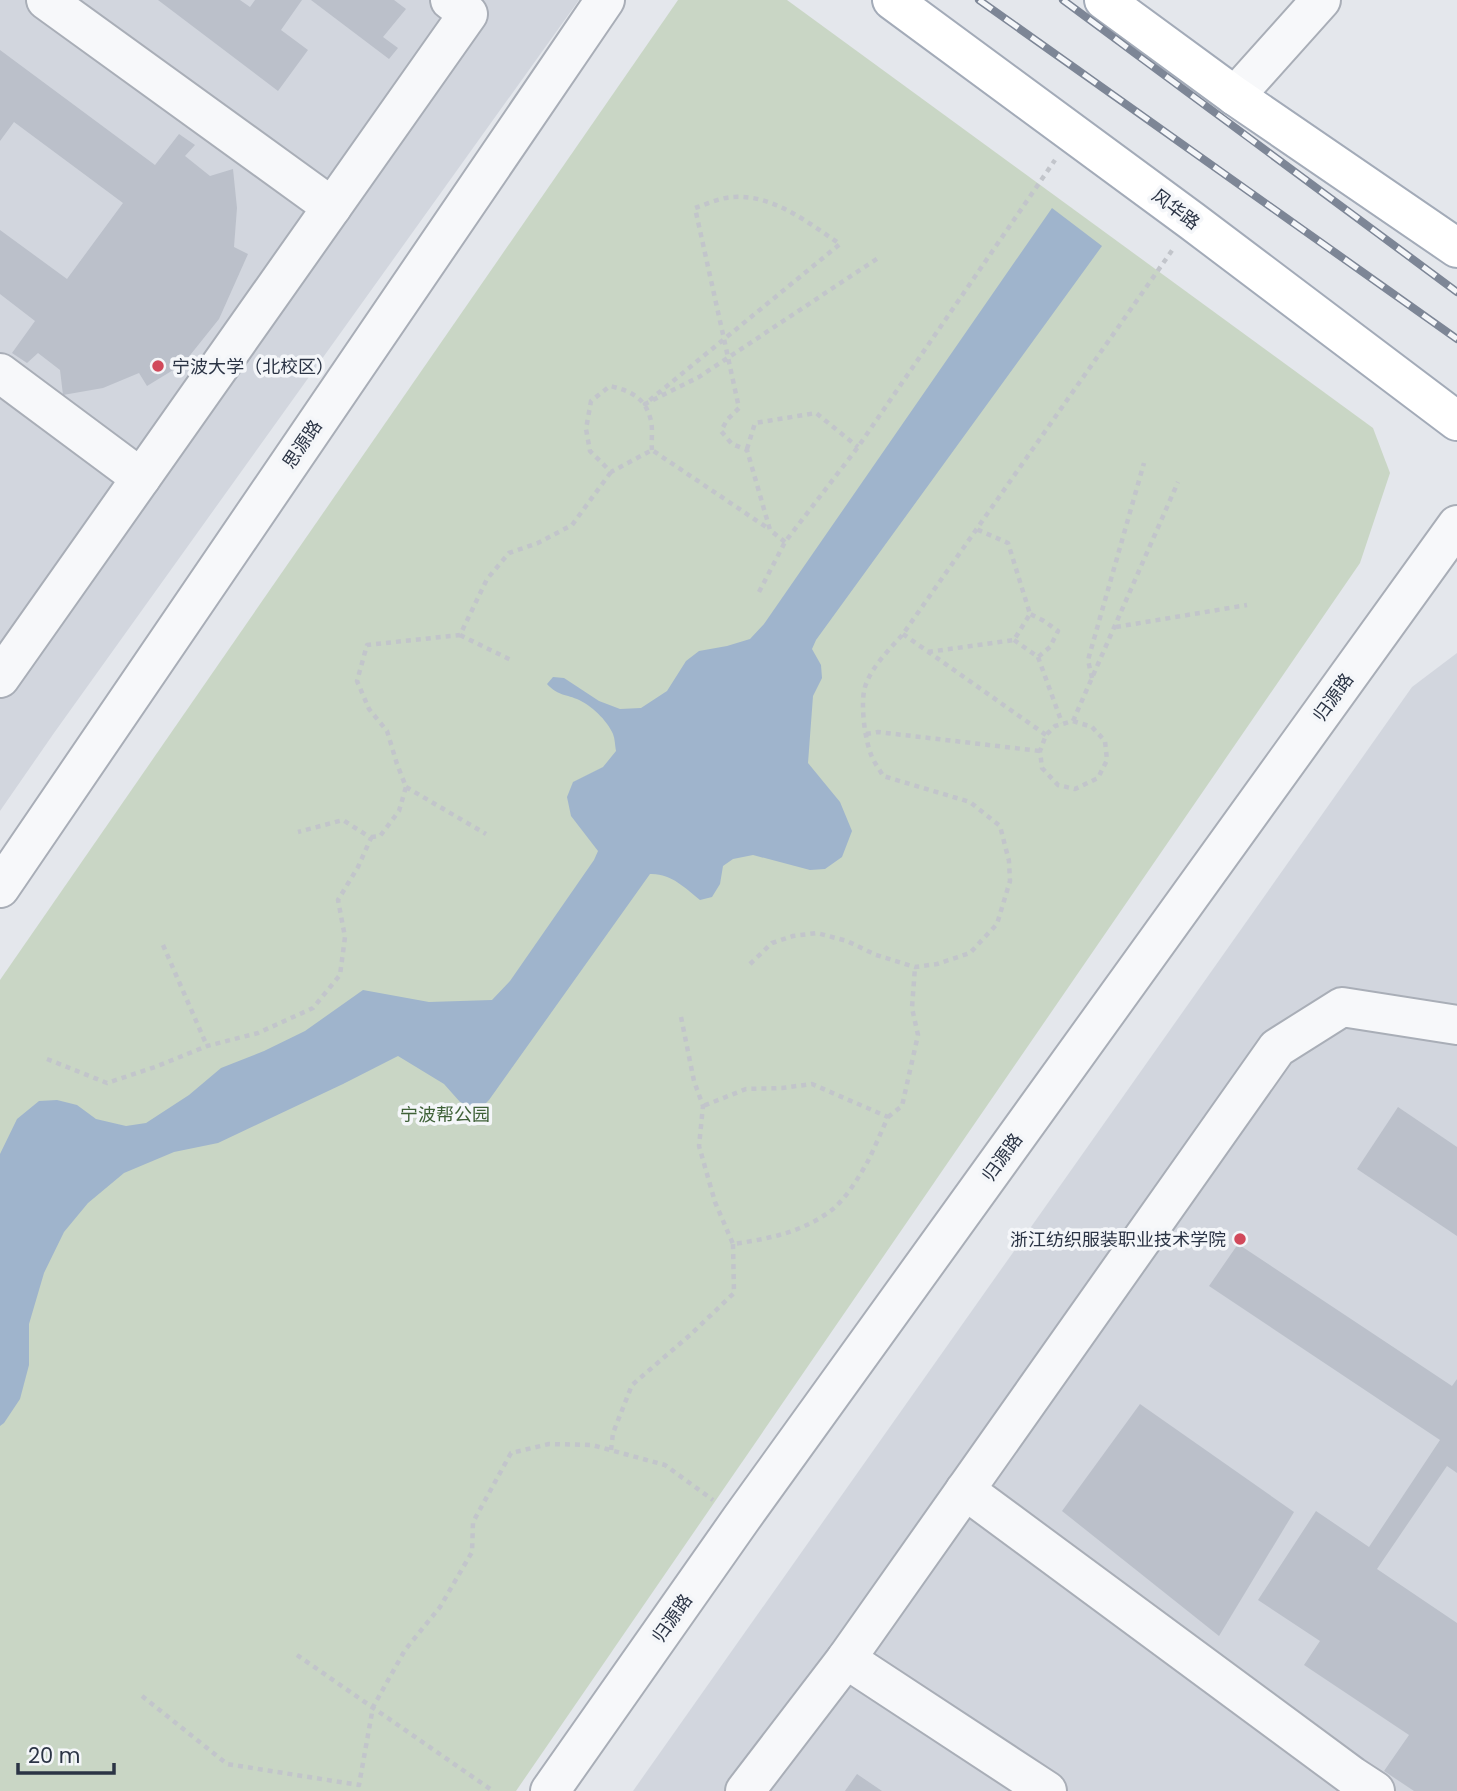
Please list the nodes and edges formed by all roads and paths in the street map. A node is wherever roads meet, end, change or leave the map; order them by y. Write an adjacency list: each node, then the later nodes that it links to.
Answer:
1 (46, 0): 9 (street)
2 (450, 0): 9 (street)
3 (605, 0): 50 (street, 思源路)
4 (892, 0): 8 (main road, 风华路)
5 (1104, 0): 7 (main road)
6 (1321, 0): 7 (street)
7 (1235, 96): 11 (main road)
8 (1074, 133): 10 (main road, 风华路); 18 (path)
9 (332, 207): 23 (street)
10 (1192, 221): 17 (main road, 风华路); 26 (path)
11 (1457, 248)
12 (878, 258): 14 (path)
13 (724, 339): 13 (path); 14 (path); 16 (path)
14 (728, 357): 16 (path); 20 (path)
15 (0, 373): 23 (street)
16 (645, 404): 19 (path); 22 (path)
17 (1457, 421)
18 (858, 447): 20 (path); 28 (path)
19 (652, 450): 22 (path); 27 (path)
20 (747, 450): 27 (path)
21 (1144, 463): 40 (path)
22 (611, 472): 34 (path)
23 (141, 478): 39 (street)
24 (1178, 482): 32 (path)
25 (1457, 525): 63 (street, 归源路)
26 (976, 529): 31 (path); 33 (path)
27 (769, 530): 28 (path)
28 (785, 542): 29 (path)
29 (759, 592)
30 (1247, 606): 32 (path)
31 (1030, 614): 35 (path); 37 (path)
32 (1116, 626): 40 (path)
33 (903, 634): 36 (path); 43 (path)
34 (460, 635): 38 (path); 46 (path)
35 (1014, 640): 36 (path); 37 (path)
36 (928, 652): 44 (path)
37 (1038, 657): 42 (path)
38 (513, 661)
39 (0, 677)
40 (1093, 679): 41 (path)
41 (1073, 721): 42 (path); 45 (path)
42 (1062, 723): 44 (path)
43 (866, 734): 45 (path); 53 (path)
44 (1046, 735): 45 (path)
45 (1040, 751)
46 (406, 787): 48 (path); 49 (path)
47 (298, 832): 49 (path)
48 (486, 834)
49 (371, 838): 56 (path)
50 (0, 888)
51 (163, 945): 56 (path)
52 (750, 964): 53 (path)
53 (915, 967): 59 (path)
54 (681, 1017): 58 (path)
55 (1457, 1025): 62 (street)
56 (207, 1046): 57 (path)
57 (47, 1059)
58 (703, 1106): 59 (path); 60 (path)
59 (888, 1117): 60 (path)
60 (733, 1244): 61 (path)
61 (611, 1450): 63 (path); 67 (path)
62 (965, 1490): 65 (street); 68 (street)
63 (741, 1519): 70 (street, 归源路)
64 (297, 1655): 67 (path)
65 (846, 1659): 71 (street); 72 (street)
66 (142, 1696): 67 (path)
67 (373, 1707): 69 (path)
68 (1357, 1786)
69 (493, 1791)
70 (550, 1791)
71 (744, 1791)
72 (1047, 1791)

